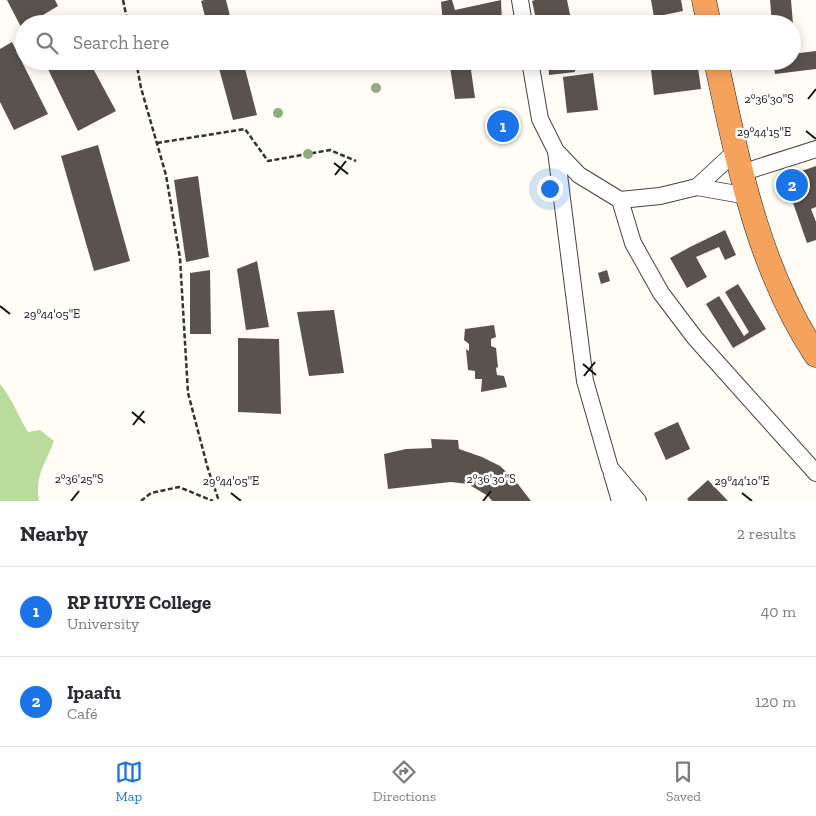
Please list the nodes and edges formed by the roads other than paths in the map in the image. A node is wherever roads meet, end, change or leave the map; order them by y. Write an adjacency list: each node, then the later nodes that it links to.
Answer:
1 (520, 0): 3 (street)
2 (704, 0): 4 (highway)
3 (522, 15)
4 (707, 15)
5 (532, 70): 8 (street)
6 (718, 70): 9 (highway)
7 (816, 149): 9 (street)
8 (556, 151): 12 (street); 14 (street)
9 (739, 162): 10 (street); 11 (highway)
10 (697, 187): 11 (street); 12 (street)
11 (748, 196): 13 (highway)
12 (620, 200): 15 (street)
13 (812, 339)
14 (610, 468): 16 (street); 17 (street)
15 (816, 473)
16 (620, 501)
17 (638, 501)

